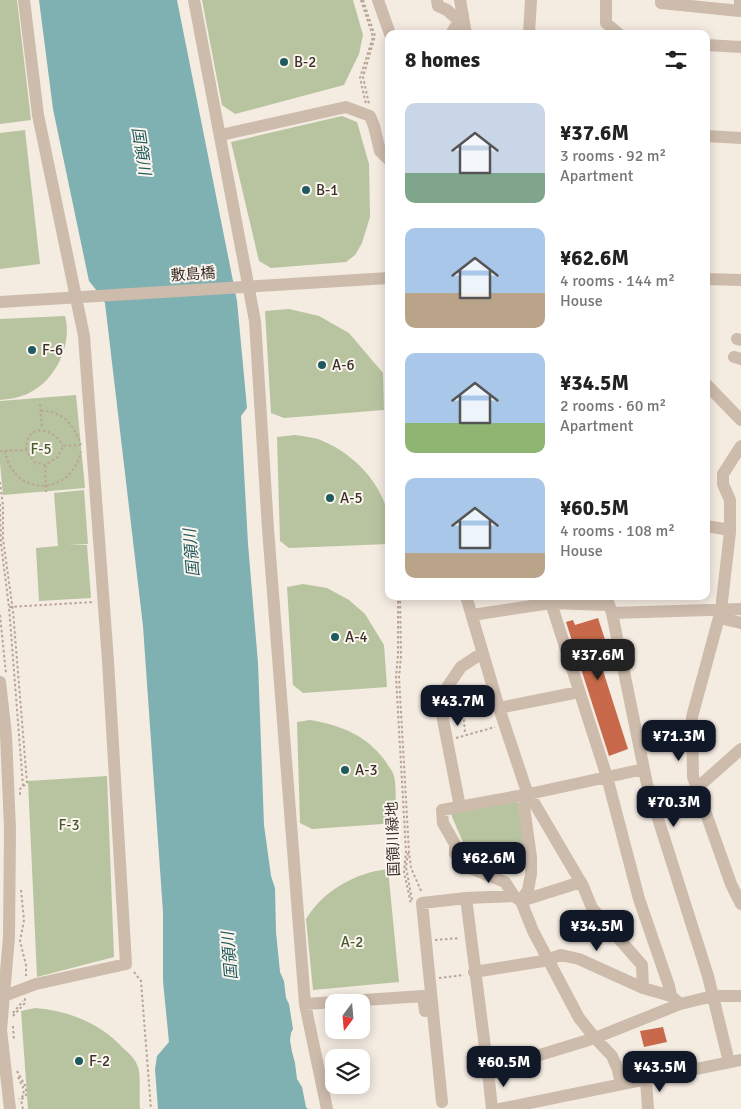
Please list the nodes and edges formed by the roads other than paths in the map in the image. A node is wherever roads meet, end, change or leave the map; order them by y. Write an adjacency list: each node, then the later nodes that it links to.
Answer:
1 (24, 0): 56 (street)
2 (194, 0): 18 (street)
3 (437, 0): 10 (street)
4 (460, 0): 10 (street)
5 (530, 0): 14 (street)
6 (606, 0): 15 (street)
7 (661, 0): 8 (street)
8 (740, 0)
9 (382, 1): 11 (street)
10 (460, 17): 12 (street); 13 (street)
11 (389, 30)
12 (453, 30)
13 (465, 30)
14 (529, 30)
15 (614, 30)
16 (710, 45): 17 (street)
17 (741, 47)
18 (220, 135): 21 (street); 60 (street)
19 (710, 136): 20 (street)
20 (741, 138)
21 (385, 156)
22 (385, 278): 25 (street, 敷島橋, bridge)
23 (710, 279): 24 (street)
24 (741, 280)
25 (0, 302)
26 (710, 388): 27 (street)
27 (741, 419)
28 (741, 446): 30 (street)
29 (710, 527): 30 (street)
30 (730, 530): 35 (street)
31 (467, 600): 36 (street)
32 (551, 603): 33 (street); 36 (street); 40 (street)
33 (609, 605): 35 (street); 43 (street)
34 (741, 609): 35 (street)
35 (720, 613): 37 (street); 45 (street)
36 (472, 615): 38 (street)
37 (741, 623)
38 (482, 653): 41 (street); 47 (street)
39 (0, 682): 48 (street)
40 (579, 692): 41 (street); 44 (street)
41 (499, 708): 46 (street)
42 (741, 749): 45 (street)
43 (644, 769): 44 (street); 57 (street)
44 (607, 777): 46 (street); 59 (street)
45 (697, 788): 52 (street)
46 (529, 794): 47 (street); 49 (street); 51 (street)
47 (460, 807): 51 (street)
48 (5, 880): 56 (street)
49 (581, 882): 51 (street); 55 (street)
50 (466, 898): 51 (street); 54 (street); 66 (street)
51 (518, 899): 53 (street)
52 (741, 904)
53 (548, 959): 54 (street); 55 (street); 61 (street)
54 (474, 973): 63 (street)
55 (643, 988): 59 (street)
56 (4, 996): 68 (street)
57 (713, 996): 58 (street); 59 (street); 62 (street)
58 (741, 996)
59 (676, 1000): 61 (street)
60 (305, 1004): 66 (street); 69 (street)
61 (595, 1038): 63 (street); 65 (street)
62 (737, 1063): 64 (street)
63 (488, 1071): 70 (street)
64 (646, 1079): 65 (street); 72 (street)
65 (621, 1084): 67 (street)
66 (443, 1105)
67 (527, 1106): 71 (street)
68 (10, 1109)
69 (327, 1109)
70 (492, 1109)
71 (500, 1109)
72 (648, 1109)

